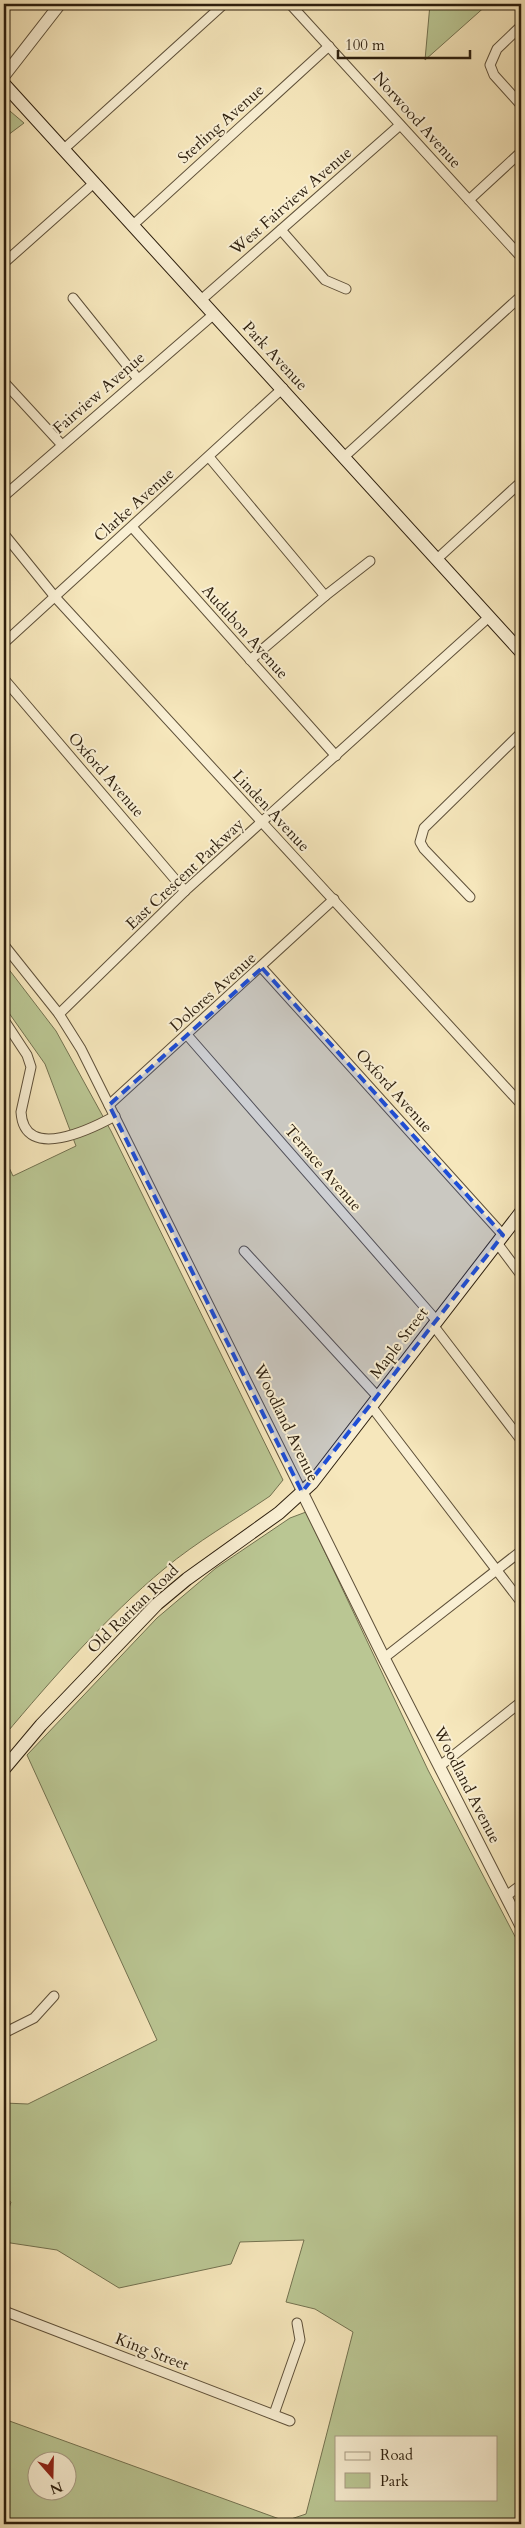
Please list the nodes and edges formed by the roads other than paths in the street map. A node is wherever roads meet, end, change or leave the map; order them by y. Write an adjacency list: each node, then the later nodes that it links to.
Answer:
1 (60, 4): 6 (street)
2 (224, 4): 10 (street)
3 (290, 4): 5 (street, Norwood Avenue)
4 (521, 26): 8 (street)
5 (329, 46): 9 (street, Norwood Avenue); 14 (street, Sterling Avenue)
6 (4, 76)
7 (4, 84): 10 (main road, Park Avenue)
8 (521, 105)
9 (400, 125): 13 (street, Norwood Avenue); 15 (street, West Fairview Avenue)
10 (64, 149): 12 (main road, Park Avenue)
11 (521, 152): 13 (street)
12 (94, 183): 14 (main road, Park Avenue); 17 (street)
13 (469, 200): 16 (street, Norwood Avenue)
14 (133, 225): 21 (main road, Park Avenue)
15 (281, 230): 18 (street); 21 (street, West Fairview Avenue)
16 (521, 257)
17 (4, 262)
18 (346, 289)
19 (521, 296): 28 (street)
20 (73, 298): 23 (street)
21 (202, 300): 22 (main road, Park Avenue)
22 (214, 314): 23 (street, Fairview Avenue); 25 (main road, Park Avenue)
23 (138, 379): 26 (street, Fairview Avenue)
24 (4, 382): 26 (street)
25 (283, 388): 27 (street, Clarke Avenue); 28 (main road, Park Avenue)
26 (62, 445): 30 (street, Fairview Avenue)
27 (209, 457): 31 (street, Clarke Avenue); 35 (street)
28 (344, 457): 33 (main road, Park Avenue)
29 (521, 482): 33 (street)
30 (4, 496)
31 (132, 527): 36 (street, Clarke Avenue); 40 (street, Audubon Avenue)
32 (4, 534): 36 (street, Linden Avenue)
33 (437, 559): 37 (main road, Park Avenue)
34 (370, 561): 35 (street)
35 (325, 596): 40 (street)
36 (55, 597): 38 (street, Clarke Avenue); 44 (street, Linden Avenue)
37 (489, 617): 39 (main road, Park Avenue); 43 (street, East Crescent Parkway)
38 (4, 643)
39 (521, 652)
40 (250, 660): 43 (street, Audubon Avenue)
41 (4, 679): 45 (street, Oxford Avenue)
42 (521, 733): 46 (street)
43 (336, 756): 44 (street, East Crescent Parkway)
44 (261, 823): 45 (street, East Crescent Parkway); 47 (street, Linden Avenue)
45 (186, 891): 50 (street, East Crescent Parkway)
46 (470, 897)
47 (334, 899): 49 (street, Dolores Avenue); 53 (street, Linden Avenue)
48 (4, 945): 50 (street, Woodland Avenue)
49 (262, 968): 52 (street, Dolores Avenue); 57 (street, Oxford Avenue)
50 (59, 1014): 54 (street, Woodland Avenue)
51 (4, 1020): 55 (street)
52 (188, 1036): 54 (street, Dolores Avenue); 60 (street, Terrace Avenue)
53 (521, 1104)
54 (109, 1105): 55 (street, Woodland Avenue)
55 (115, 1116): 63 (street, Woodland Avenue)
56 (521, 1212): 57 (main road, Maple Street)
57 (500, 1239): 59 (street, Oxford Avenue); 60 (main road, Maple Street)
58 (244, 1251): 61 (street)
59 (521, 1275)
60 (434, 1323): 61 (main road, Maple Street); 62 (street, Terrace Avenue)
61 (375, 1401): 63 (main road, Maple Street); 65 (street)
62 (521, 1440)
63 (302, 1492): 67 (street, Woodland Avenue); 70 (main road, Old Raritan Road)
64 (521, 1551): 65 (street)
65 (497, 1571): 66 (street); 67 (street)
66 (521, 1602)
67 (384, 1658): 69 (street, Woodland Avenue)
68 (521, 1702): 69 (street)
69 (440, 1766): 72 (street, Woodland Avenue)
70 (4, 1769)
71 (521, 1885): 72 (street)
72 (506, 1896): 73 (street, Woodland Avenue)
73 (521, 1926)
74 (54, 1996): 75 (street)
75 (4, 2033)
76 (4, 2311): 78 (street, King Street)
77 (296, 2323): 78 (street)
78 (274, 2414): 79 (street, King Street)
79 (290, 2420)

